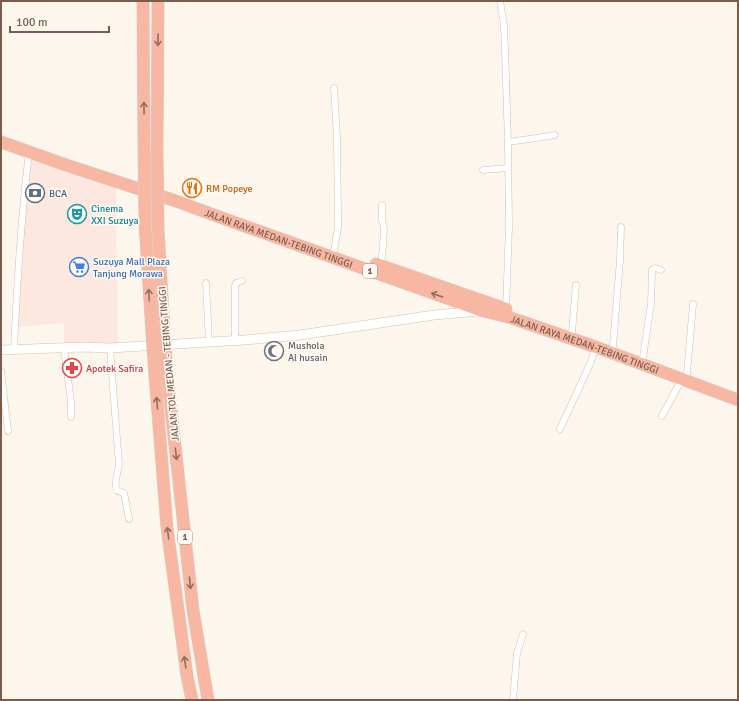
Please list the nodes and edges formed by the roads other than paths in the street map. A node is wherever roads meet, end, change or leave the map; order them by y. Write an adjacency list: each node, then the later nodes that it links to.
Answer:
1 (143, 1): 35 (highway, 1, one-way to 1, bridge)
2 (158, 1): 35 (highway, JALAN TOL MEDAN - TEBING TINGGI / 1, one-way to 35, bridge)
3 (500, 1): 8 (street)
4 (334, 88): 14 (street)
5 (1, 134): 14 (highway, JALAN RAYA MEDAN-TEBING TINGGI / 1)
6 (555, 135): 8 (street)
7 (1, 142): 9 (highway, JALAN RAYA MEDAN-TEBING TINGGI / 1)
8 (508, 142): 10 (street)
9 (29, 152): 22 (highway, JALAN RAYA MEDAN-TEBING TINGGI / 1, one-way to 9); 31 (street)
10 (508, 168): 11 (street); 23 (street)
11 (483, 170)
12 (382, 205): 15 (street)
13 (621, 227): 27 (street)
14 (334, 250): 15 (highway, JALAN RAYA MEDAN-TEBING TINGGI / 1)
15 (381, 266): 21 (highway, JALAN RAYA MEDAN-TEBING TINGGI / 1)
16 (662, 270): 33 (street)
17 (242, 281): 25 (street)
18 (206, 283): 26 (street)
19 (576, 286): 24 (street)
20 (693, 304): 36 (street)
21 (484, 306): 22 (highway, JALAN RAYA MEDAN-TEBING TINGGI / 1); 23 (highway, JALAN RAYA MEDAN-TEBING TINGGI / 1); 28 (highway, JALAN RAYA MEDAN-TEBING TINGGI / 1)
22 (458, 308): 25 (main road)
23 (506, 309): 24 (highway, JALAN RAYA MEDAN-TEBING TINGGI / 1)
24 (572, 332): 27 (highway, JALAN RAYA MEDAN-TEBING TINGGI / 1)
25 (235, 341): 26 (main road)
26 (209, 342): 30 (main road)
27 (613, 346): 33 (highway, JALAN RAYA MEDAN-TEBING TINGGI / 1)
28 (596, 347): 36 (highway, JALAN RAYA MEDAN-TEBING TINGGI / 1); 41 (street)
29 (64, 348): 30 (main road); 31 (main road); 40 (street)
30 (110, 348): 43 (street)
31 (14, 349): 32 (main road)
32 (1, 350)
33 (643, 357): 36 (highway, JALAN RAYA MEDAN-TEBING TINGGI / 1)
34 (1, 370): 42 (street)
35 (161, 375): 45 (highway, 1, one-way to 35); 46 (highway, JALAN TOL MEDAN - TEBING TINGGI / 1, one-way to 46)
36 (684, 376): 37 (highway, JALAN RAYA MEDAN-TEBING TINGGI / 1); 38 (highway, JALAN RAYA MEDAN-TEBING TINGGI / 1); 39 (street)
37 (738, 392)
38 (738, 400)
39 (662, 416)
40 (71, 418)
41 (560, 429)
42 (8, 431)
43 (129, 519)
44 (523, 634): 47 (street)
45 (192, 700)
46 (208, 700)
47 (513, 700)

